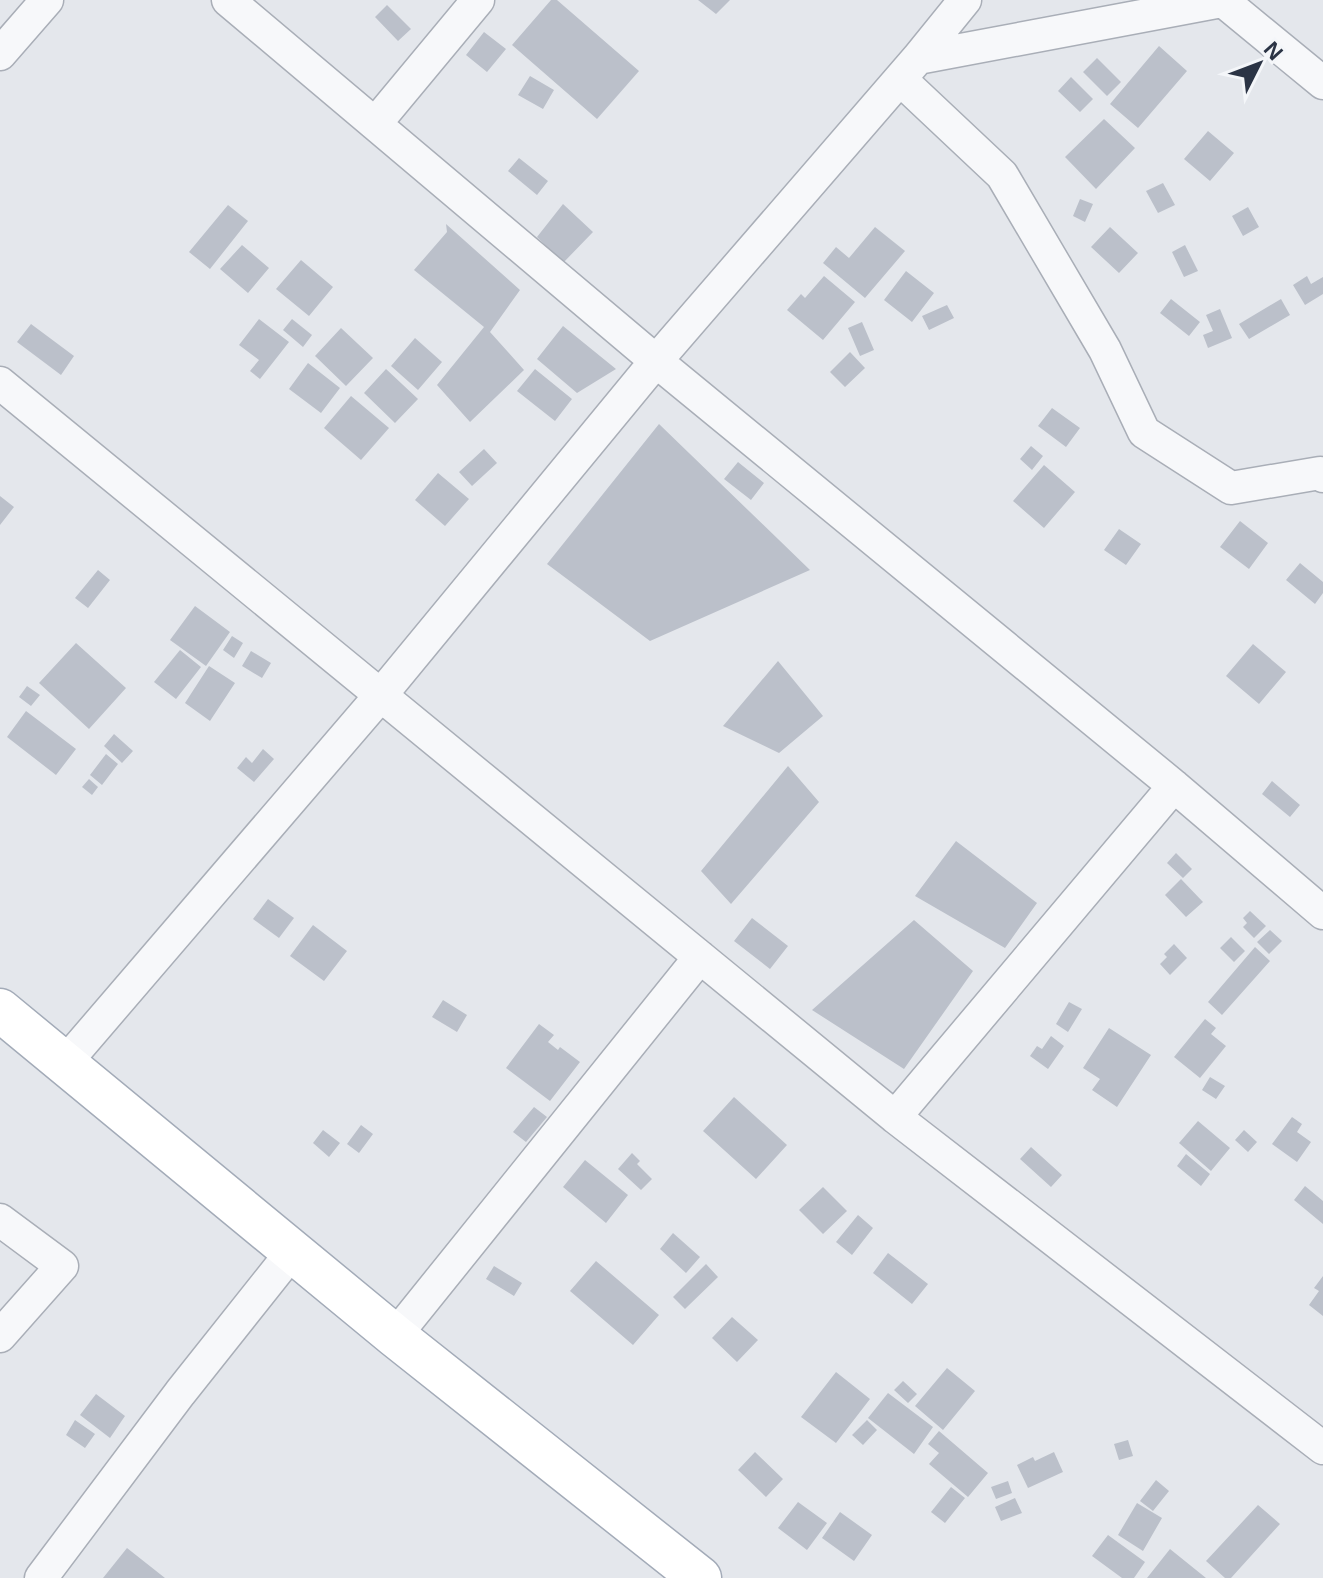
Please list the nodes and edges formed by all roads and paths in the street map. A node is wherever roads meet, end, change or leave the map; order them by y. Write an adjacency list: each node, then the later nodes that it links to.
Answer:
1 (47, 0): 6 (street)
2 (228, 0): 9 (street)
3 (478, 0): 9 (street)
4 (965, 0): 7 (street)
5 (1224, 0): 7 (street); 8 (street)
6 (0, 54)
7 (909, 69): 10 (street); 12 (street)
8 (1323, 83)
9 (375, 124): 10 (street)
10 (656, 361): 13 (street); 14 (street)
11 (0, 383): 13 (street)
12 (1323, 476)
13 (380, 696): 16 (street); 18 (street)
14 (1174, 786): 15 (street); 19 (street)
15 (1323, 913)
16 (700, 957): 19 (street); 23 (street)
17 (0, 1010): 18 (main road)
18 (65, 1063): 21 (main road)
19 (895, 1117): 24 (street)
20 (0, 1220): 22 (street)
21 (292, 1252): 23 (main road); 25 (street)
22 (0, 1336)
23 (395, 1336): 26 (main road)
24 (1323, 1448)
25 (41, 1578)
26 (700, 1578)

